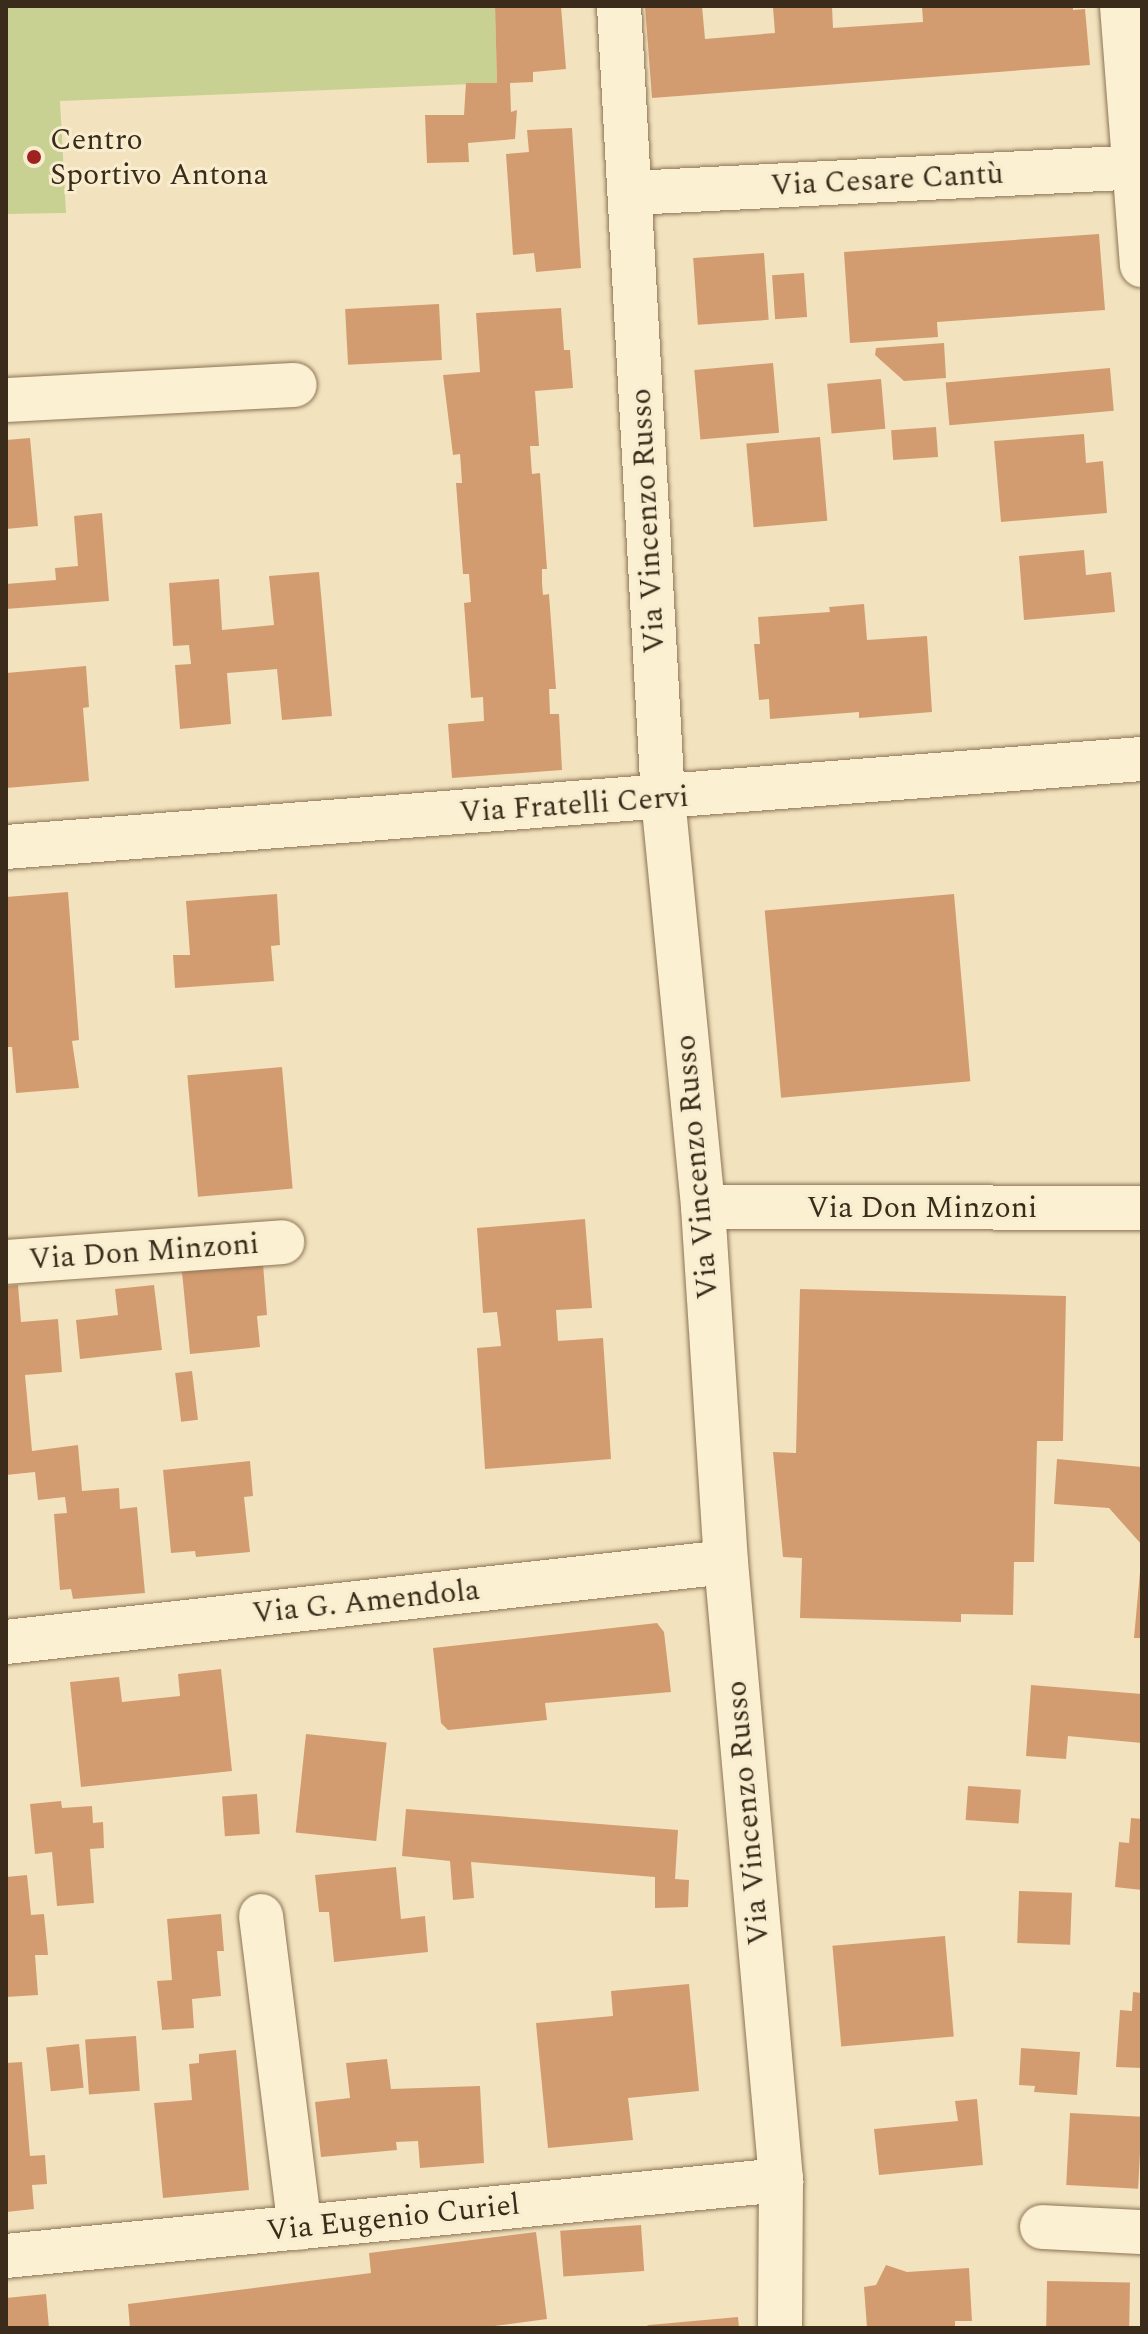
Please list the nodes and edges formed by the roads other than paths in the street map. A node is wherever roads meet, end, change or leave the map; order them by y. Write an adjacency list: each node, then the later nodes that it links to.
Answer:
1 (619, 6): 4 (street, Via Vincenzo Russo)
2 (1122, 6): 3 (street)
3 (1138, 167): 4 (street, Via Cesare Cantù); 5 (street)
4 (632, 193): 9 (street, Via Vincenzo Russo)
5 (1142, 265)
6 (295, 385): 7 (street)
7 (6, 400)
8 (1142, 759): 9 (street, Via Fratelli Cervi)
9 (663, 798): 10 (street, Via Fratelli Cervi); 11 (street, Via Vincenzo Russo)
10 (6, 847)
11 (703, 1207): 12 (street, Via Don Minzoni); 15 (street, Via Vincenzo Russo)
12 (1142, 1208)
13 (282, 1242): 14 (street, Via Don Minzoni)
14 (6, 1262)
15 (726, 1562): 16 (street, Via G. Amendola); 18 (street, Via Vincenzo Russo)
16 (6, 1642)
17 (261, 1916): 20 (street)
18 (781, 2180): 20 (street, Via Eugenio Curiel); 23 (street, Via Vincenzo Russo)
19 (1042, 2227): 21 (street)
20 (300, 2228): 22 (street, Via Eugenio Curiel)
21 (1142, 2232)
22 (6, 2256)
23 (780, 2328)

